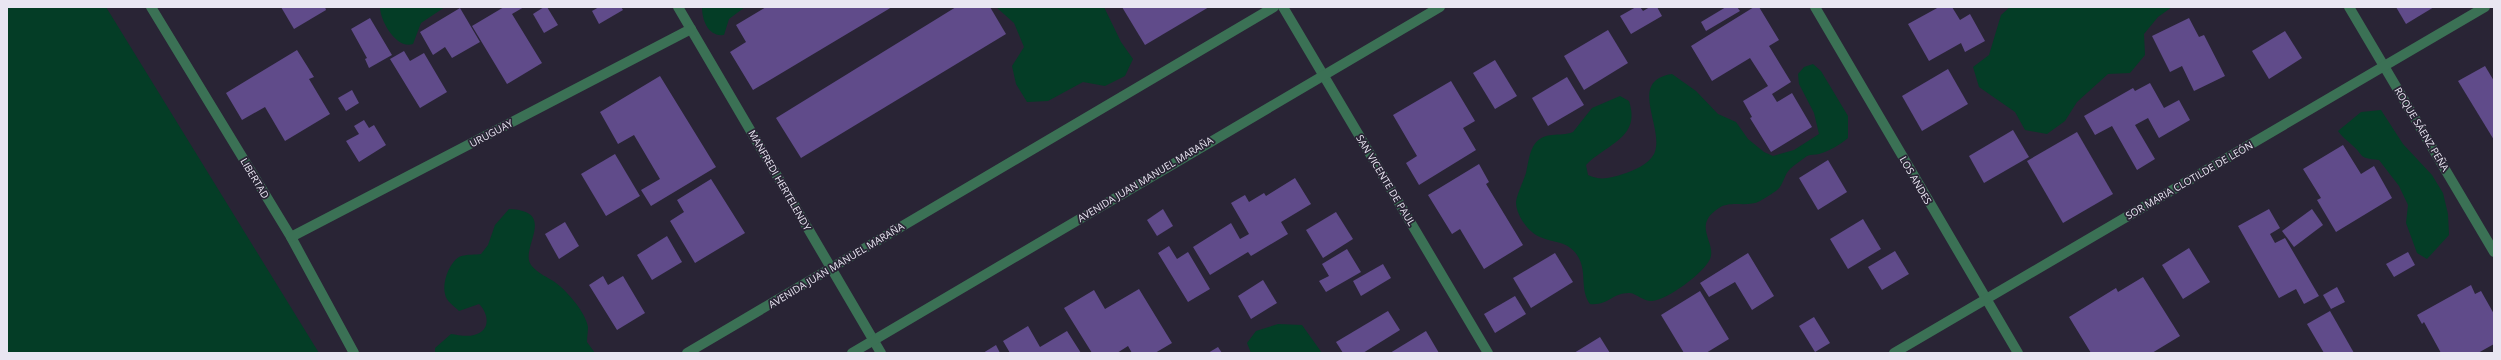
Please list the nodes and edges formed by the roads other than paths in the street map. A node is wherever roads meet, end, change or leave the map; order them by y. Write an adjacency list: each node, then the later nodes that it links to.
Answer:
1 (151, 7): 12 (street, LIBERTAD)
2 (678, 7): 9 (street, MANFREDI HERTELENDY)
3 (1274, 7): 14 (street, AVENIDA JUAN MANUEL MARAÑA)
4 (1284, 7): 11 (street, SAN VICENTE DE PAUL)
5 (1440, 7): 11 (street, AVENIDA JUAN MANUEL MARAÑA)
6 (1815, 7): 15 (street, LOS ANDES)
7 (2350, 7): 10 (street, ROQUE SÁENZ PEÑA)
8 (2485, 7): 10 (street, SOR MARIA CLOTILDE DE LEÓN)
9 (691, 29): 12 (street, URUGUAY); 14 (street, MANFREDI HERTELENDY)
10 (2385, 66): 13 (street, ROQUE SÁENZ PEÑA); 15 (street, SOR MARIA CLOTILDE DE LEÓN)
11 (1323, 74): 16 (street, AVENIDA JUAN MANUEL MARAÑA); 21 (street, SAN VICENTE DE PAUL)
12 (291, 237): 17 (street, LIBERTAD)
13 (2494, 252)
14 (831, 268): 16 (street, MANFREDI HERTELENDY); 18 (street, AVENIDA JUAN MANUEL MARAÑA)
15 (1985, 298): 22 (street, SOR MARIA CLOTILDE DE LEÓN); 23 (street, LOS ANDES)
16 (874, 340): 19 (street, AVENIDA JUAN MANUEL MARAÑA); 20 (street, MANFREDI HERTELENDY)
17 (354, 353)
18 (687, 353)
19 (852, 353)
20 (881, 353)
21 (1488, 353)
22 (1894, 353)
23 (2018, 353)

